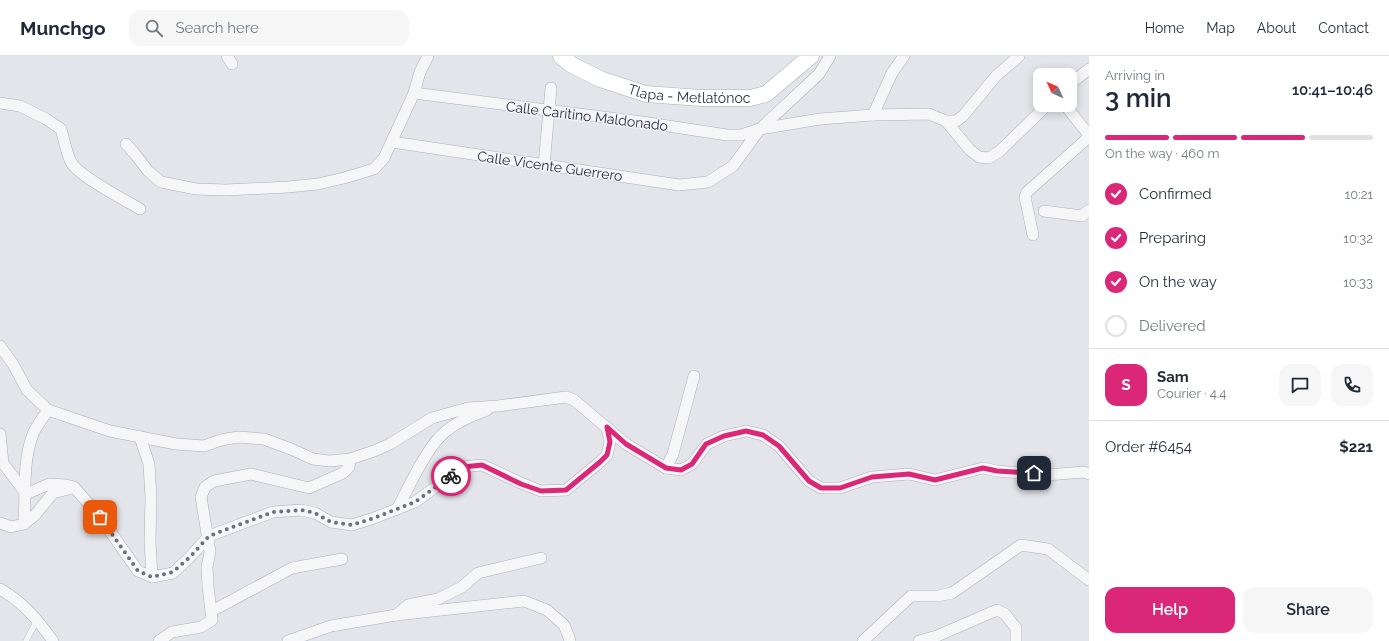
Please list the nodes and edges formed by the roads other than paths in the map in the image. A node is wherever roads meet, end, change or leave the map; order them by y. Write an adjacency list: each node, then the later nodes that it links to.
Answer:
1 (428, 56): 10 (street)
2 (561, 56): 3 (main road, Tlapa - Metlatónoc)
3 (811, 56)
4 (830, 56): 17 (street)
5 (904, 56): 15 (street)
6 (1019, 56): 16 (street)
7 (1089, 69): 8 (street)
8 (1077, 78)
9 (551, 88): 12 (street)
10 (414, 94): 12 (street, Calle Caritino Maldonado); 19 (street)
11 (0, 103): 22 (street)
12 (550, 111): 17 (street, Calle Caritino Maldonado); 21 (street)
13 (1039, 112): 16 (street)
14 (1070, 112): 18 (street)
15 (873, 115): 16 (street, Calle Caritino Maldonado); 17 (street, Calle Caritino Maldonado)
16 (946, 121)
17 (760, 129): 21 (street, Calle Vicente Guerrero)
18 (1089, 136): 25 (street)
19 (392, 142): 20 (street); 21 (street, Calle Vicente Guerrero)
20 (126, 144)
21 (544, 165)
22 (140, 208)
23 (1089, 210): 24 (street)
24 (1044, 212)
25 (1033, 235)
26 (0, 346): 29 (street)
27 (694, 376): 34 (street)
28 (498, 406): 30 (street); 33 (street); 38 (street)
29 (48, 410): 32 (street); 37 (street)
30 (607, 427): 34 (street); 38 (street)
31 (0, 434): 37 (street)
32 (140, 437): 33 (street); 44 (street)
33 (350, 459): 41 (street)
34 (666, 468): 35 (street)
35 (1089, 474)
36 (74, 487): 37 (street); 40 (street); 44 (street)
37 (26, 494): 40 (street)
38 (397, 509): 41 (street)
39 (0, 523): 40 (street)
40 (24, 524)
41 (209, 536): 44 (street); 47 (street)
42 (541, 558): 48 (street)
43 (342, 559): 47 (street)
44 (152, 577)
45 (1089, 580): 55 (street)
46 (0, 589): 49 (street)
47 (212, 611): 52 (street)
48 (396, 615): 53 (street); 54 (street)
49 (38, 620): 50 (lane); 51 (street)
50 (26, 641)
51 (53, 641)
52 (159, 641)
53 (288, 641)
54 (570, 641)
55 (863, 641)
56 (919, 641): 57 (street)
57 (1016, 641)

